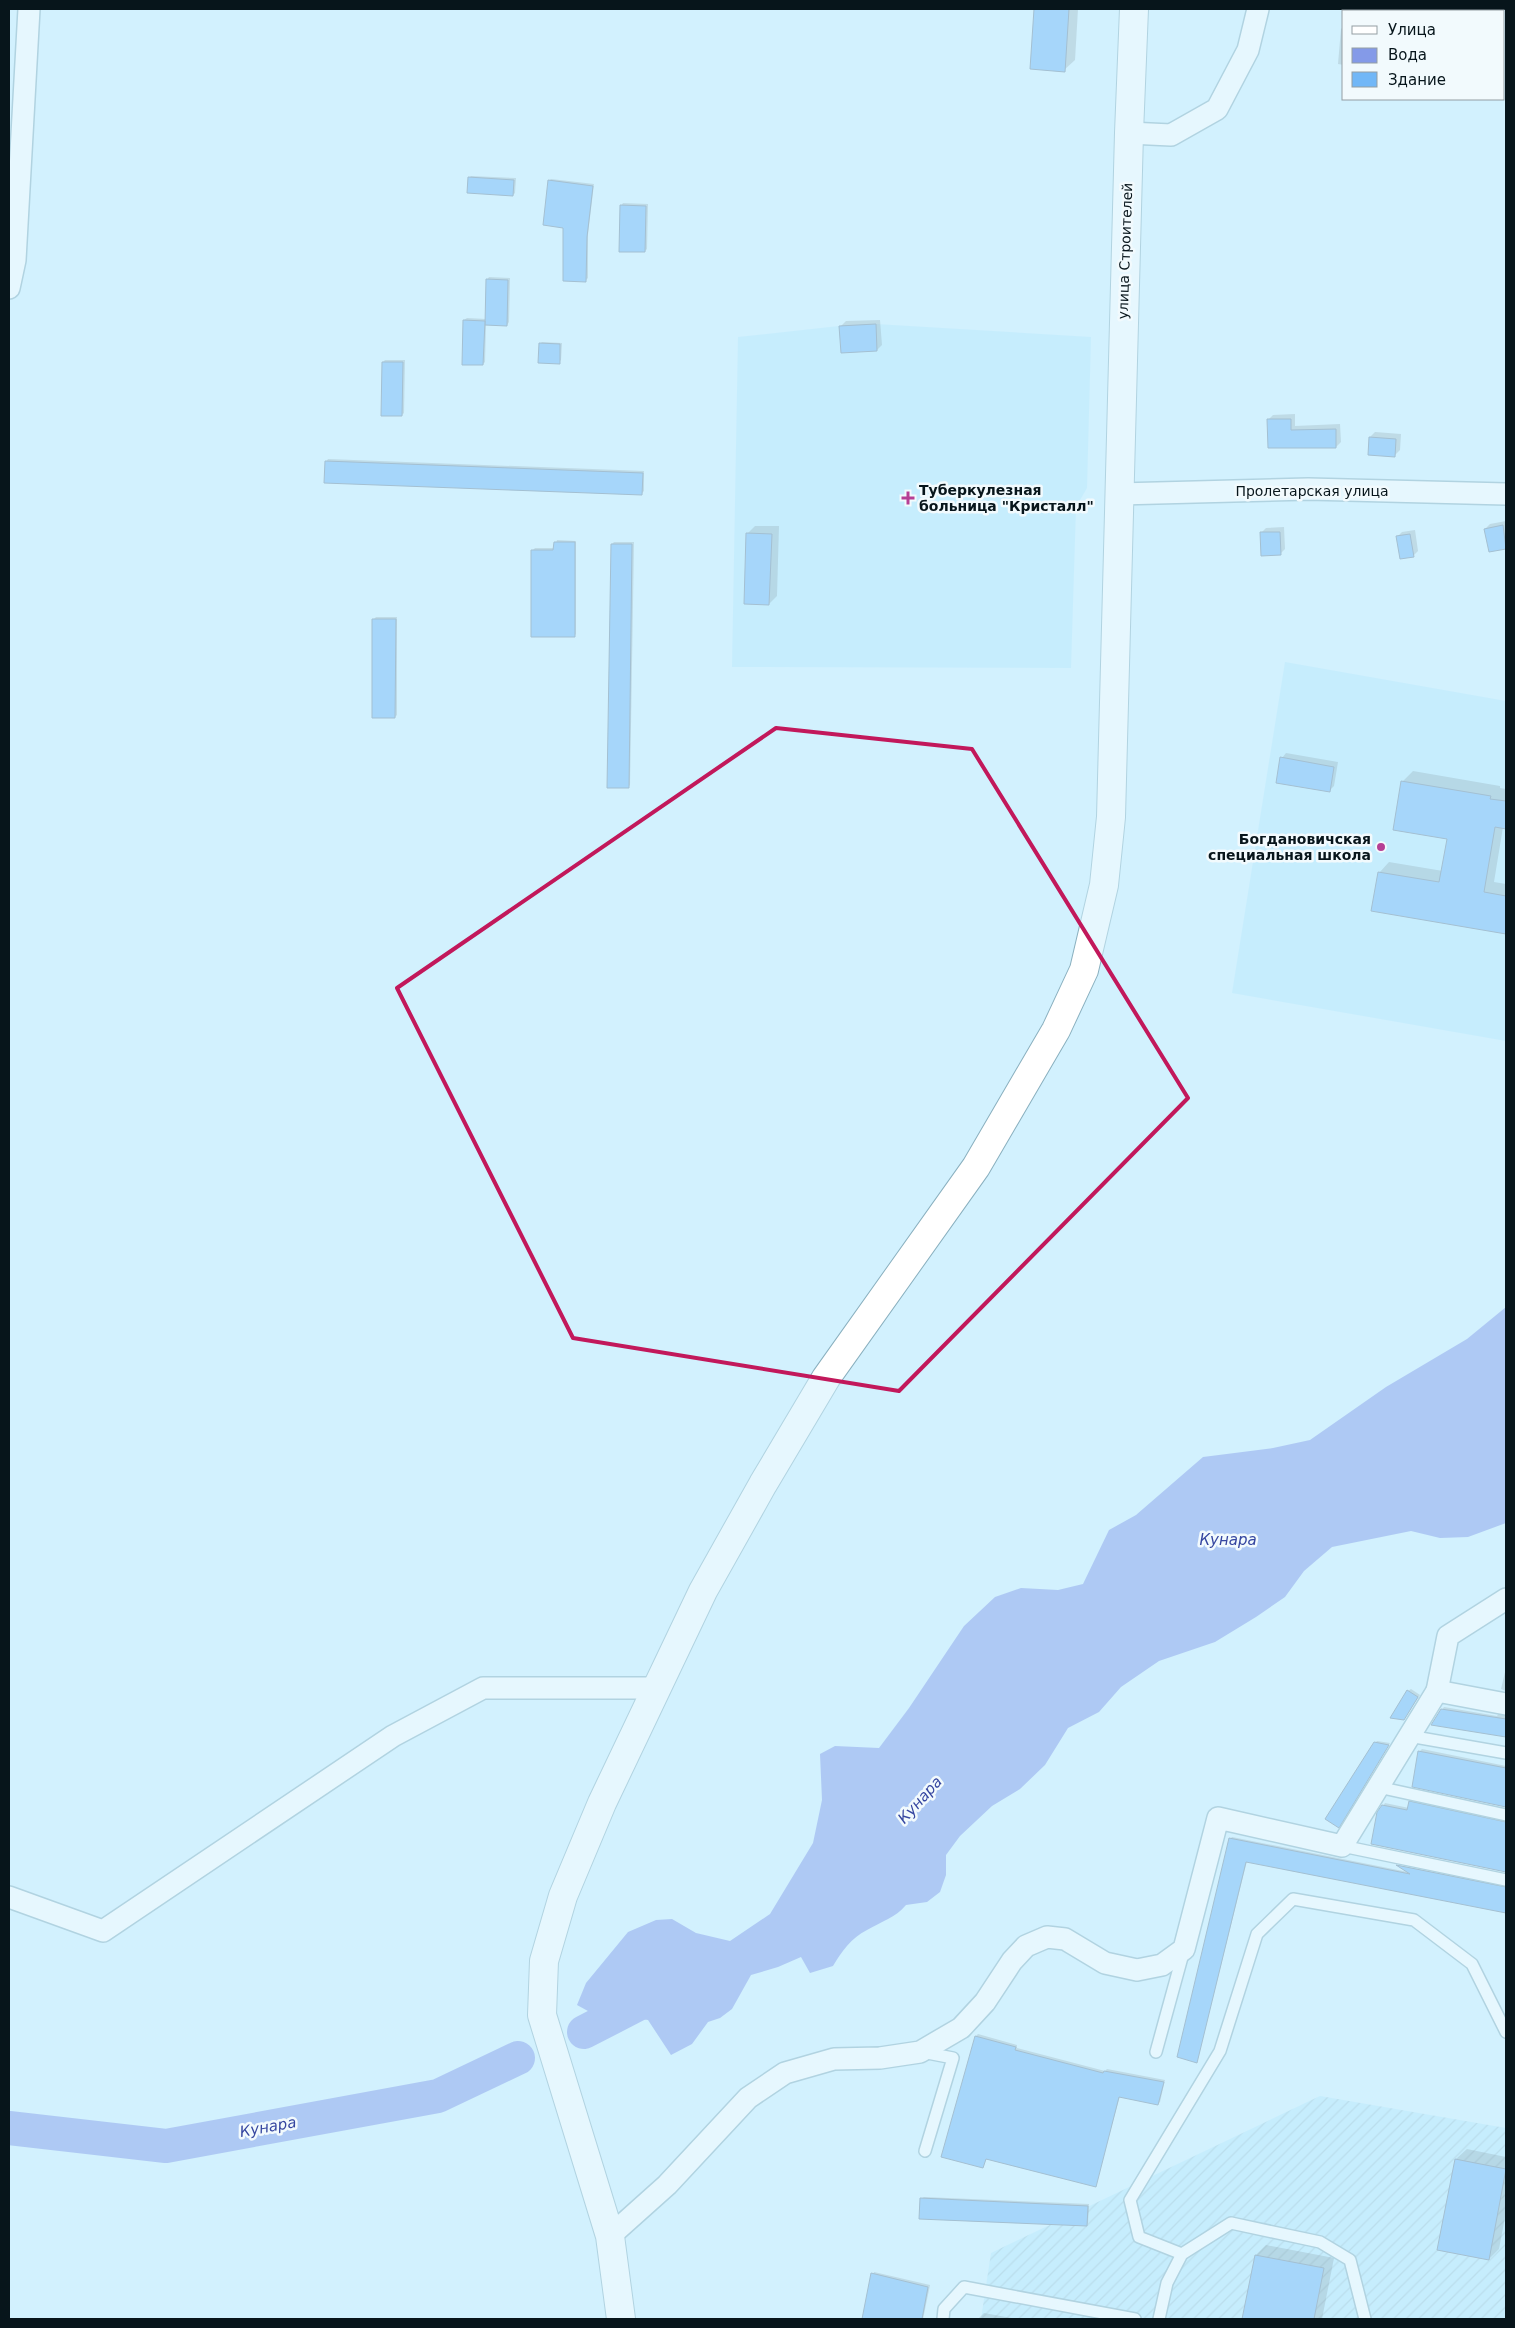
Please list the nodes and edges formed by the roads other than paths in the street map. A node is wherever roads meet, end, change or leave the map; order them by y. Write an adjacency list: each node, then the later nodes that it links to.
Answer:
1 (29, 9): 5 (street)
2 (1134, 9): 4 (street, улица Строителей)
3 (1258, 9): 4 (street)
4 (1129, 133): 6 (street, улица Строителей)
5 (9, 288)
6 (1119, 494): 7 (street, Пролетарская улица); 9 (street, улица Строителей)
7 (1506, 494)
8 (1506, 1598): 10 (street)
9 (658, 1688): 18 (street); 24 (street, улица Строителей)
10 (1437, 1691): 11 (street); 12 (street)
11 (1506, 1704)
12 (1409, 1736): 13 (lane); 14 (street)
13 (1506, 1753)
14 (1378, 1788): 15 (lane); 16 (street)
15 (1506, 1815)
16 (1342, 1846): 17 (lane); 19 (street)
17 (1506, 1880)
18 (9, 1897)
19 (1184, 1949): 21 (street); 22 (lane)
20 (1506, 2032): 25 (lane)
21 (920, 2052): 23 (lane); 24 (street)
22 (1156, 2052)
23 (925, 2151)
24 (610, 2236): 26 (street, улица Строителей)
25 (1182, 2254): 29 (lane); 30 (lane)
26 (621, 2319)
27 (942, 2319): 28 (lane)
28 (1135, 2319)
29 (1159, 2319)
30 (1365, 2319)

